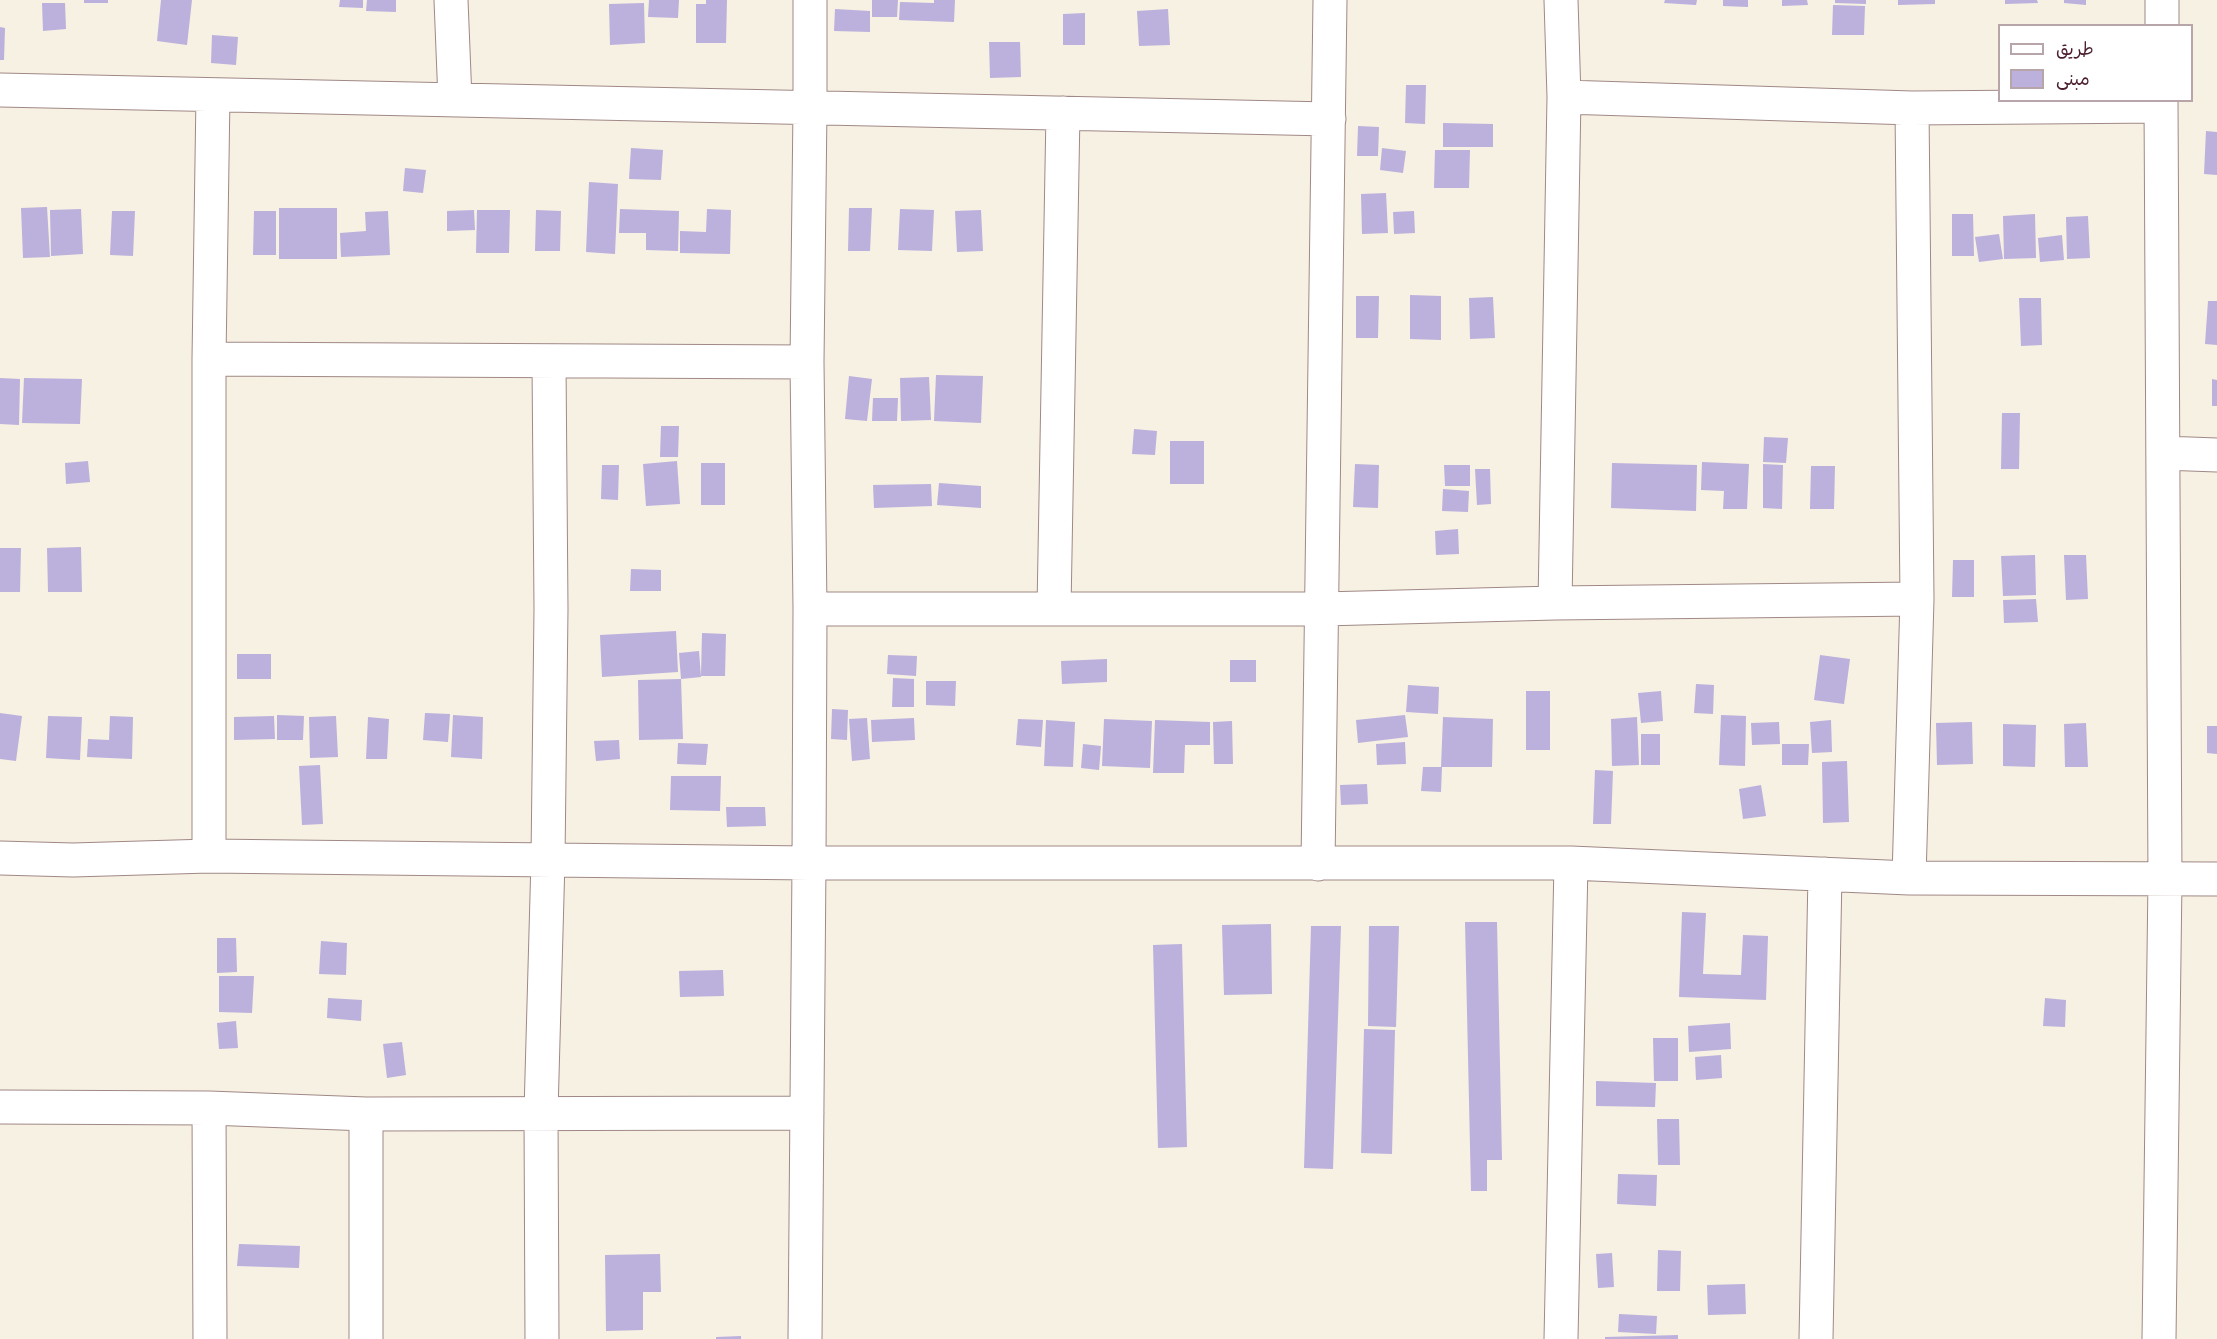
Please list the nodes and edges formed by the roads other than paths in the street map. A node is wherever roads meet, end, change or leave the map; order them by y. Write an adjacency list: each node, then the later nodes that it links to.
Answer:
1 (451, 0): 10 (street)
2 (810, 0): 12 (street)
3 (1330, 0): 15 (street)
4 (1561, 0): 9 (street)
5 (2162, 0): 6 (street)
6 (2162, 24)
7 (0, 90): 8 (street)
8 (213, 95): 10 (street); 16 (street)
9 (1564, 97): 13 (street); 22 (street)
10 (455, 100): 12 (street)
11 (2161, 103): 13 (street); 19 (street)
12 (810, 108): 14 (street); 18 (street)
13 (1912, 108): 21 (street)
14 (1063, 113): 15 (street); 23 (street)
15 (1329, 119): 25 (street)
16 (209, 359): 17 (street); 26 (street)
17 (549, 362): 18 (street); 28 (street)
18 (807, 362): 24 (street)
19 (2163, 453): 20 (street); 34 (street)
20 (2217, 455)
21 (1917, 598): 22 (street); 33 (street)
22 (1555, 603): 25 (street)
23 (1054, 608): 24 (street); 25 (street)
24 (810, 609): 29 (street)
25 (1323, 609): 31 (street)
26 (209, 856): 27 (street); 28 (street)
27 (0, 858)
28 (548, 860): 29 (street); 38 (street)
29 (809, 863): 31 (street); 39 (street)
30 (1571, 863): 31 (street); 32 (street); 45 (street)
31 (1317, 864)
32 (1825, 874): 33 (street); 46 (street)
33 (1909, 878): 34 (street)
34 (2165, 879): 35 (street); 47 (street)
35 (2217, 879)
36 (0, 1107): 37 (street)
37 (209, 1108): 40 (street); 41 (street)
38 (541, 1112): 39 (street); 40 (street); 43 (street)
39 (807, 1113): 44 (street)
40 (366, 1114): 42 (street)
41 (210, 1339)
42 (366, 1339)
43 (542, 1339)
44 (805, 1339)
45 (1561, 1339)
46 (1816, 1339)
47 (2159, 1339)

